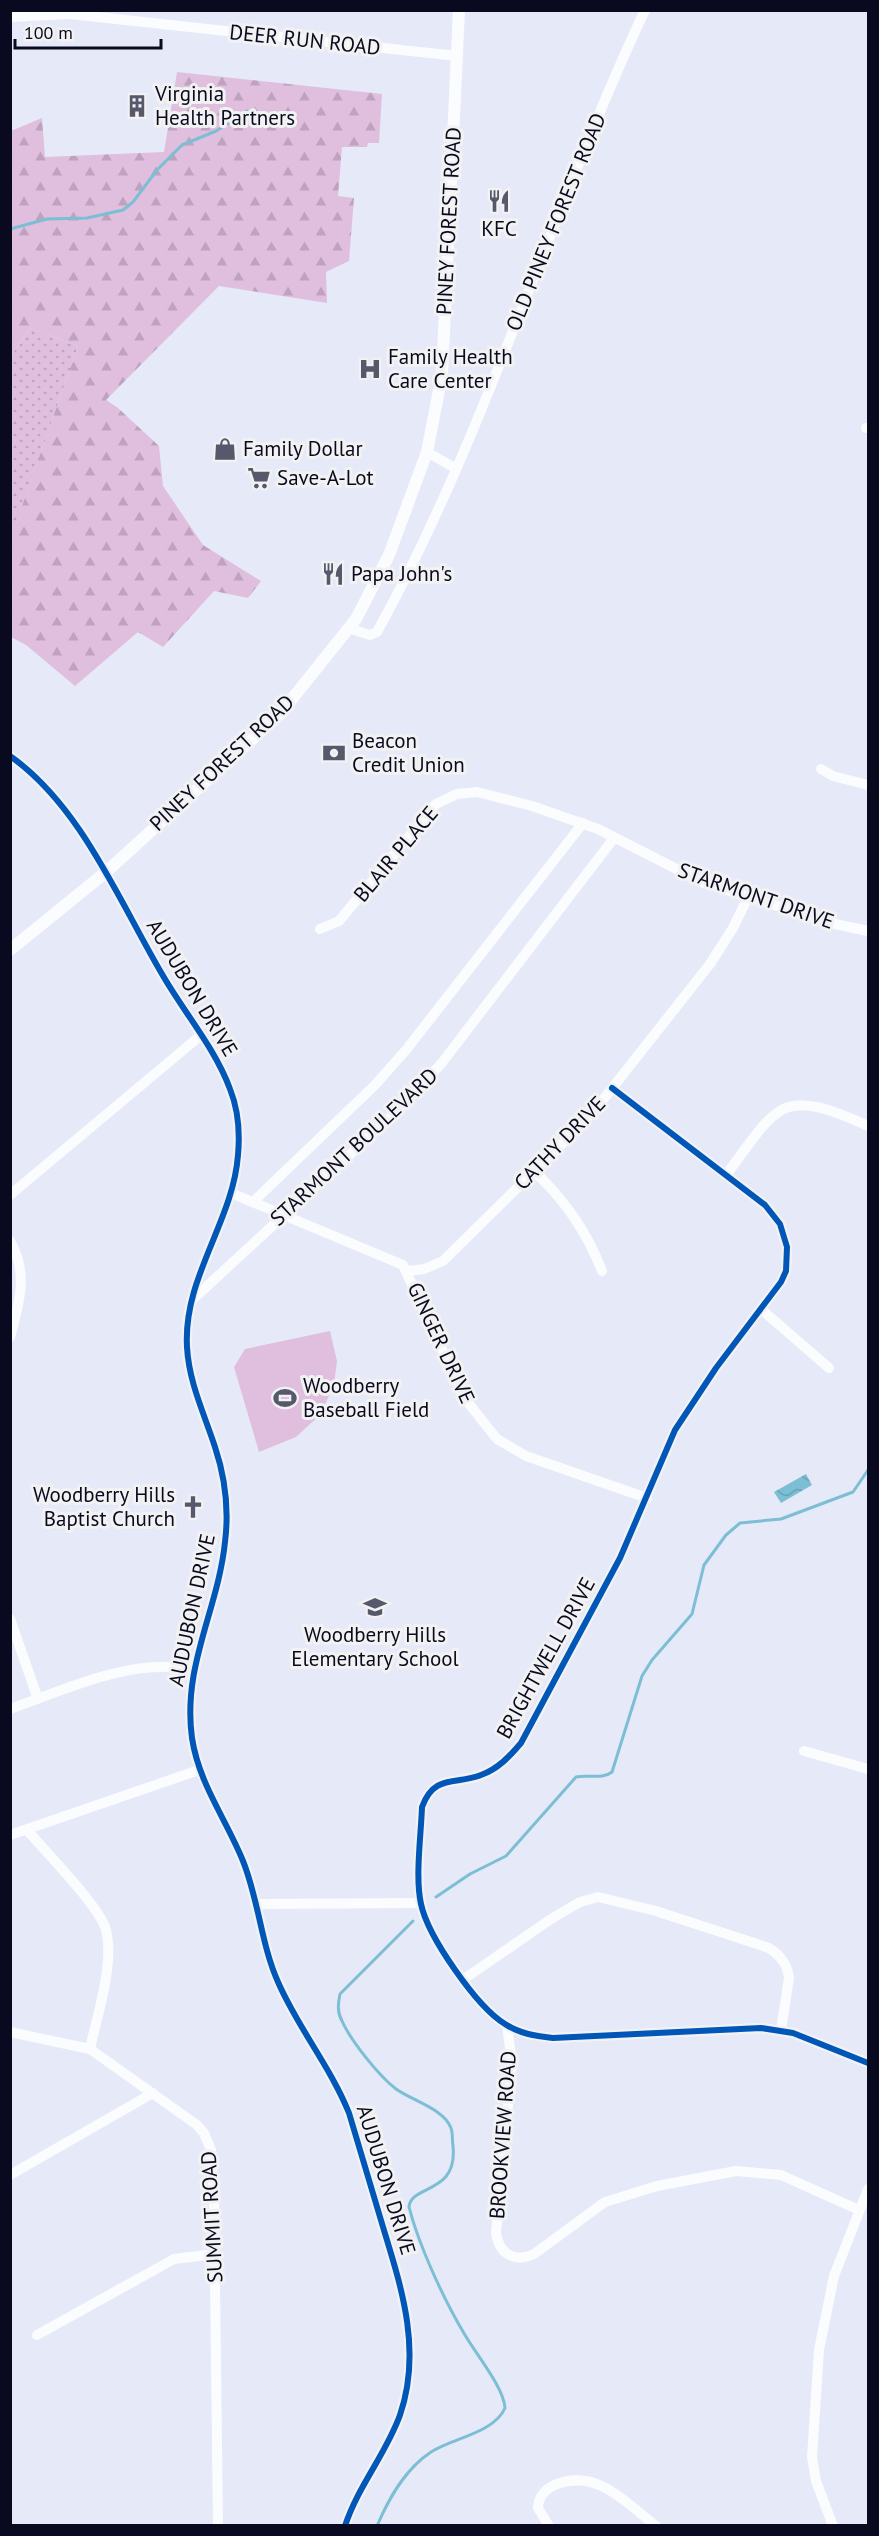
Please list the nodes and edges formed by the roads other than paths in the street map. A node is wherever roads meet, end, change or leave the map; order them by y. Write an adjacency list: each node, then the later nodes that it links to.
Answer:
1 (459, 10): 4 (main road, PINEY FOREST ROAD)
2 (645, 10): 6 (street, OLD PINEY FOREST ROAD)
3 (10, 17): 4 (street, DEER RUN ROAD)
4 (457, 56): 5 (main road, PINEY FOREST ROAD)
5 (427, 452): 6 (street); 7 (main road, PINEY FOREST ROAD)
6 (455, 468): 7 (street, OLD PINEY FOREST ROAD)
7 (348, 628): 13 (main road, PINEY FOREST ROAD)
8 (10, 756): 13 (street, AUDUBON DRIVE)
9 (821, 769): 10 (street)
10 (868, 784)
11 (583, 823): 12 (street, BLAIR PLACE); 15 (street, BLAIR PLACE); 25 (street, STARMONT BOULEVARD)
12 (614, 838): 14 (street, STARMONT DRIVE); 26 (street, STARMONT BOULEVARD)
13 (106, 872): 17 (main road, PINEY FOREST ROAD); 18 (street, AUDUBON DRIVE)
14 (748, 897): 16 (street, STARMONT DRIVE); 19 (street, CATHY DRIVE)
15 (320, 929)
16 (868, 931)
17 (10, 950)
18 (200, 1036): 23 (street, AUDUBON DRIVE); 24 (street)
19 (612, 1088): 21 (street, CATHY DRIVE); 22 (street, BRIGHTWELL DRIVE)
20 (868, 1126): 22 (street)
21 (534, 1171): 28 (street, CATHY DRIVE); 29 (street)
22 (726, 1175): 31 (street, BRIGHTWELL DRIVE)
23 (231, 1193): 25 (street, GINGER DRIVE); 30 (street, AUDUBON DRIVE)
24 (10, 1196)
25 (253, 1202): 26 (street, GINGER DRIVE)
26 (283, 1214): 28 (street, GINGER DRIVE); 30 (street, STARMONT BOULEVARD)
27 (10, 1241): 32 (street)
28 (408, 1271): 34 (street, GINGER DRIVE)
29 (602, 1272)
30 (190, 1302): 36 (street, AUDUBON DRIVE)
31 (762, 1310): 33 (street); 34 (street, BRIGHTWELL DRIVE)
32 (10, 1337)
33 (829, 1368)
34 (647, 1498): 44 (street, BRIGHTWELL DRIVE)
35 (10, 1619): 37 (street)
36 (193, 1669): 37 (street); 41 (street, AUDUBON DRIVE)
37 (38, 1699): 38 (street)
38 (10, 1709)
39 (804, 1751): 40 (street)
40 (868, 1769)
41 (199, 1770): 42 (street); 45 (street, AUDUBON DRIVE)
42 (27, 1830): 43 (street); 50 (street)
43 (10, 1835)
44 (421, 1903): 45 (street); 46 (street, BRIGHTWELL DRIVE)
45 (257, 1904): 60 (street, AUDUBON DRIVE)
46 (464, 1979): 47 (street, BRIGHTWELL DRIVE); 48 (street)
47 (507, 2026): 48 (street, BRIGHTWELL DRIVE); 55 (street, BROOKVIEW ROAD)
48 (782, 2030): 51 (street, BRIGHTWELL DRIVE)
49 (10, 2032): 50 (street, SUMMIT ROAD)
50 (90, 2049): 52 (street, SUMMIT ROAD)
51 (868, 2063)
52 (153, 2092): 53 (street); 56 (street, SUMMIT ROAD)
53 (10, 2175)
54 (868, 2189): 55 (street)
55 (859, 2210): 58 (street)
56 (215, 2254): 57 (street); 59 (street, SUMMIT ROAD)
57 (38, 2335)
58 (832, 2525)
59 (218, 2526)
60 (345, 2526)
61 (549, 2526): 62 (street)
62 (656, 2526)

